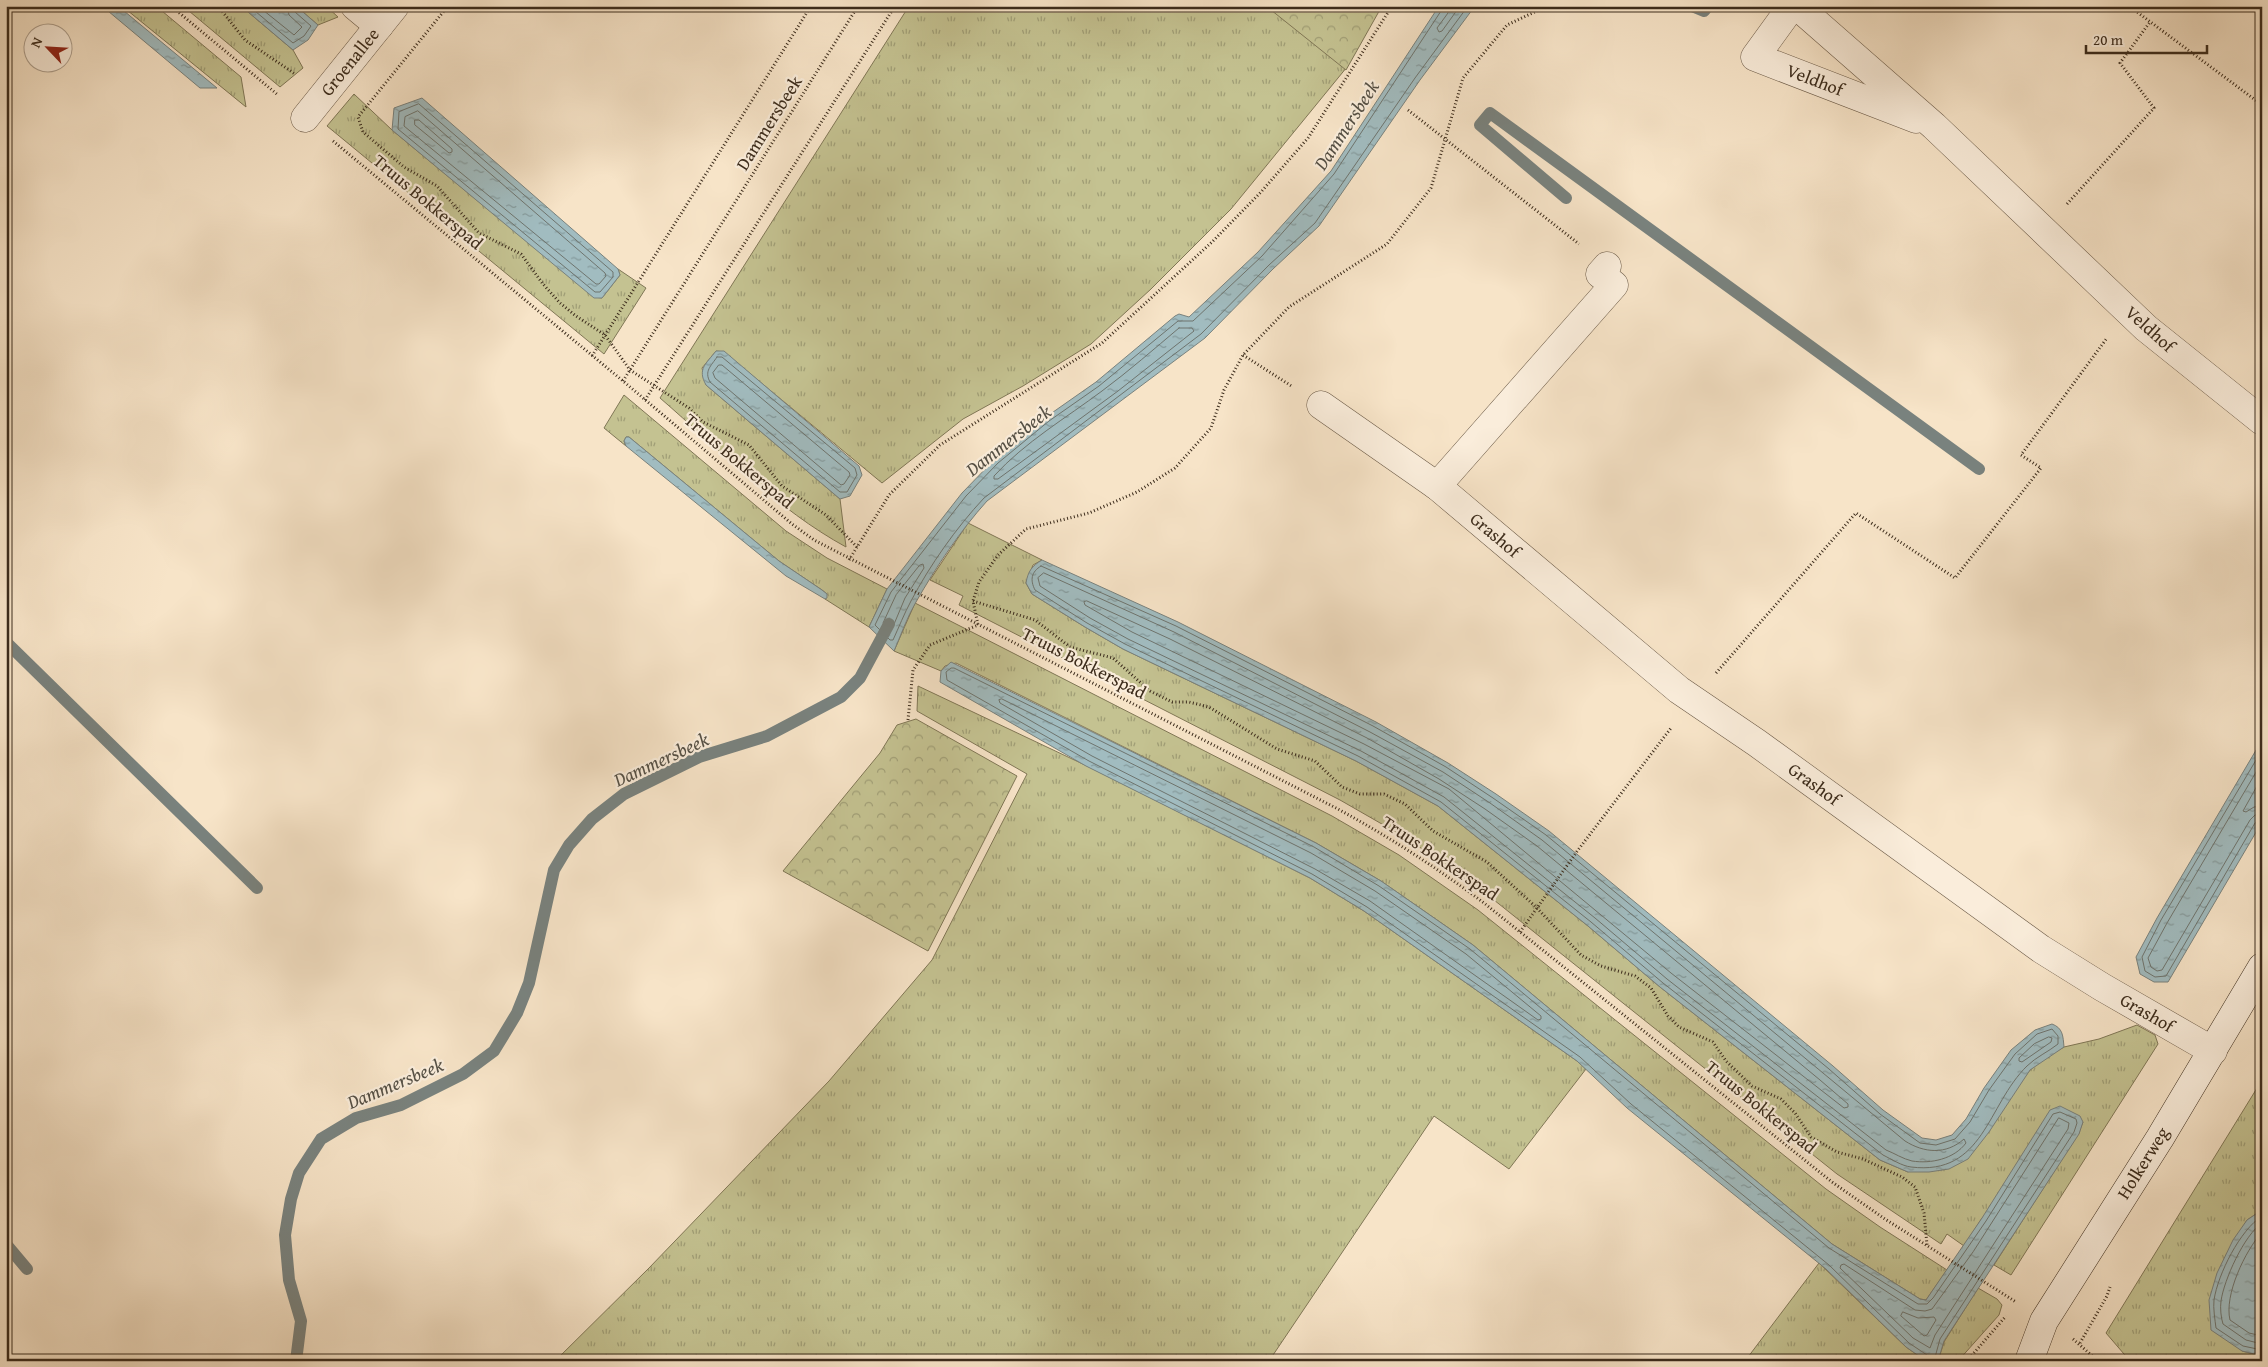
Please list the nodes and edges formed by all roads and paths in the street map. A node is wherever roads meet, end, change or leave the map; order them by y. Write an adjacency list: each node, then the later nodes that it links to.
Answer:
1 (171, 6): 19 (path, Truus Bokkerspad)
2 (218, 6): 15 (path)
3 (355, 6): 13 (street)
4 (448, 6): 18 (path)
5 (811, 6): 25 (path, Dammersbeek)
6 (858, 6): 28 (path, Dammersbeek)
7 (895, 6): 30 (path)
8 (1392, 6): 35 (path)
9 (1547, 6): 21 (path)
10 (1792, 6): 20 (street, Veldhof)
11 (1797, 6): 20 (street, Veldhof)
12 (2129, 6): 14 (path)
13 (387, 16): 15 (street, Groenallee)
14 (2150, 22): 16 (path); 22 (path)
15 (325, 93): 18 (path); 19 (street, Groenallee)
16 (2262, 104)
17 (1408, 110): 21 (path)
18 (358, 117): 25 (path)
19 (305, 118): 27 (path, Truus Bokkerspad)
20 (1934, 126): 22 (street, Veldhof)
21 (1445, 139): 23 (path); 26 (path)
22 (2042, 232): 24 (street, Veldhof)
23 (1607, 266): 34 (street)
24 (2128, 310): 33 (street, Veldhof); 39 (path)
25 (605, 335): 27 (path, Dammersbeek); 28 (path)
26 (1243, 355): 32 (path); 37 (path)
27 (592, 356): 29 (path, Truus Bokkerspad)
28 (630, 370): 29 (path, Dammersbeek); 30 (path)
29 (623, 381): 31 (path, Truus Bokkerspad)
30 (654, 386): 31 (path); 35 (path)
31 (645, 400): 36 (path, Truus Bokkerspad)
32 (1321, 405): 34 (street, Grashof)
33 (2262, 421)
34 (1437, 486): 39 (street, Grashof)
35 (857, 547): 36 (path)
36 (849, 560): 38 (path, Truus Bokkerspad)
37 (973, 602): 38 (path); 41 (path)
38 (978, 625): 40 (path); 42 (path, Truus Bokkerspad)
39 (1693, 699): 41 (path); 44 (street, Grashof)
40 (908, 720)
41 (1537, 908): 42 (path); 45 (path)
42 (1520, 932): 45 (path, Truus Bokkerspad)
43 (2262, 967): 44 (street, Holkerweg)
44 (2213, 1051): 48 (street, Holkerweg)
45 (1927, 1246): 47 (path, Truus Bokkerspad)
46 (2080, 1343): 49 (path)
47 (1967, 1361)
48 (2029, 1361)
49 (2098, 1361)

